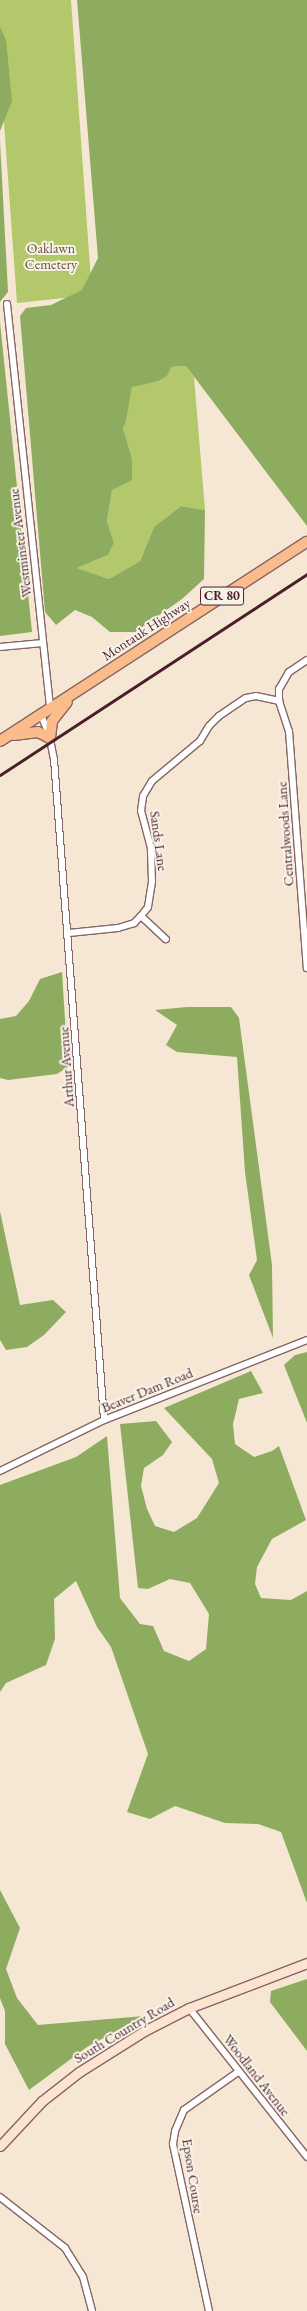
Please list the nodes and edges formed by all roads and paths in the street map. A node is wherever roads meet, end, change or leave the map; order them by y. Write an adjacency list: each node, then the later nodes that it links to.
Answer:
1 (7, 304): 3 (street, Westminster Avenue)
2 (307, 542): 6 (main road, Montauk Highway / CR 80)
3 (43, 643): 4 (street); 8 (street, Westminster Avenue)
4 (0, 646)
5 (307, 660): 7 (street)
6 (78, 690): 8 (main road, Montauk Highway / CR 80); 10 (main road)
7 (279, 701): 12 (street, Sands Lane); 15 (street, Centralwoods Lane)
8 (50, 709): 9 (main road, Montauk Highway / CR 80)
9 (40, 715): 10 (street, Arthur Avenue); 11 (main road, Montauk Highway / CR 80)
10 (50, 738): 11 (main road); 13 (street, Arthur Avenue)
11 (4, 739)
12 (141, 916): 13 (street); 14 (street)
13 (69, 933): 17 (street, Arthur Avenue)
14 (166, 939)
15 (307, 968)
16 (307, 1340): 17 (street, Beaver Dam Road)
17 (104, 1420): 18 (street, Beaver Dam Road)
18 (0, 1471)
19 (307, 1963): 20 (main road, South Country Road)
20 (189, 2008): 21 (street, Woodland Avenue); 22 (main road, South Country Road)
21 (238, 2072): 23 (street, Woodland Avenue); 26 (street, Epson Course)
22 (0, 2146)
23 (307, 2157)
24 (0, 2197): 25 (street)
25 (92, 2311)
26 (209, 2311)

